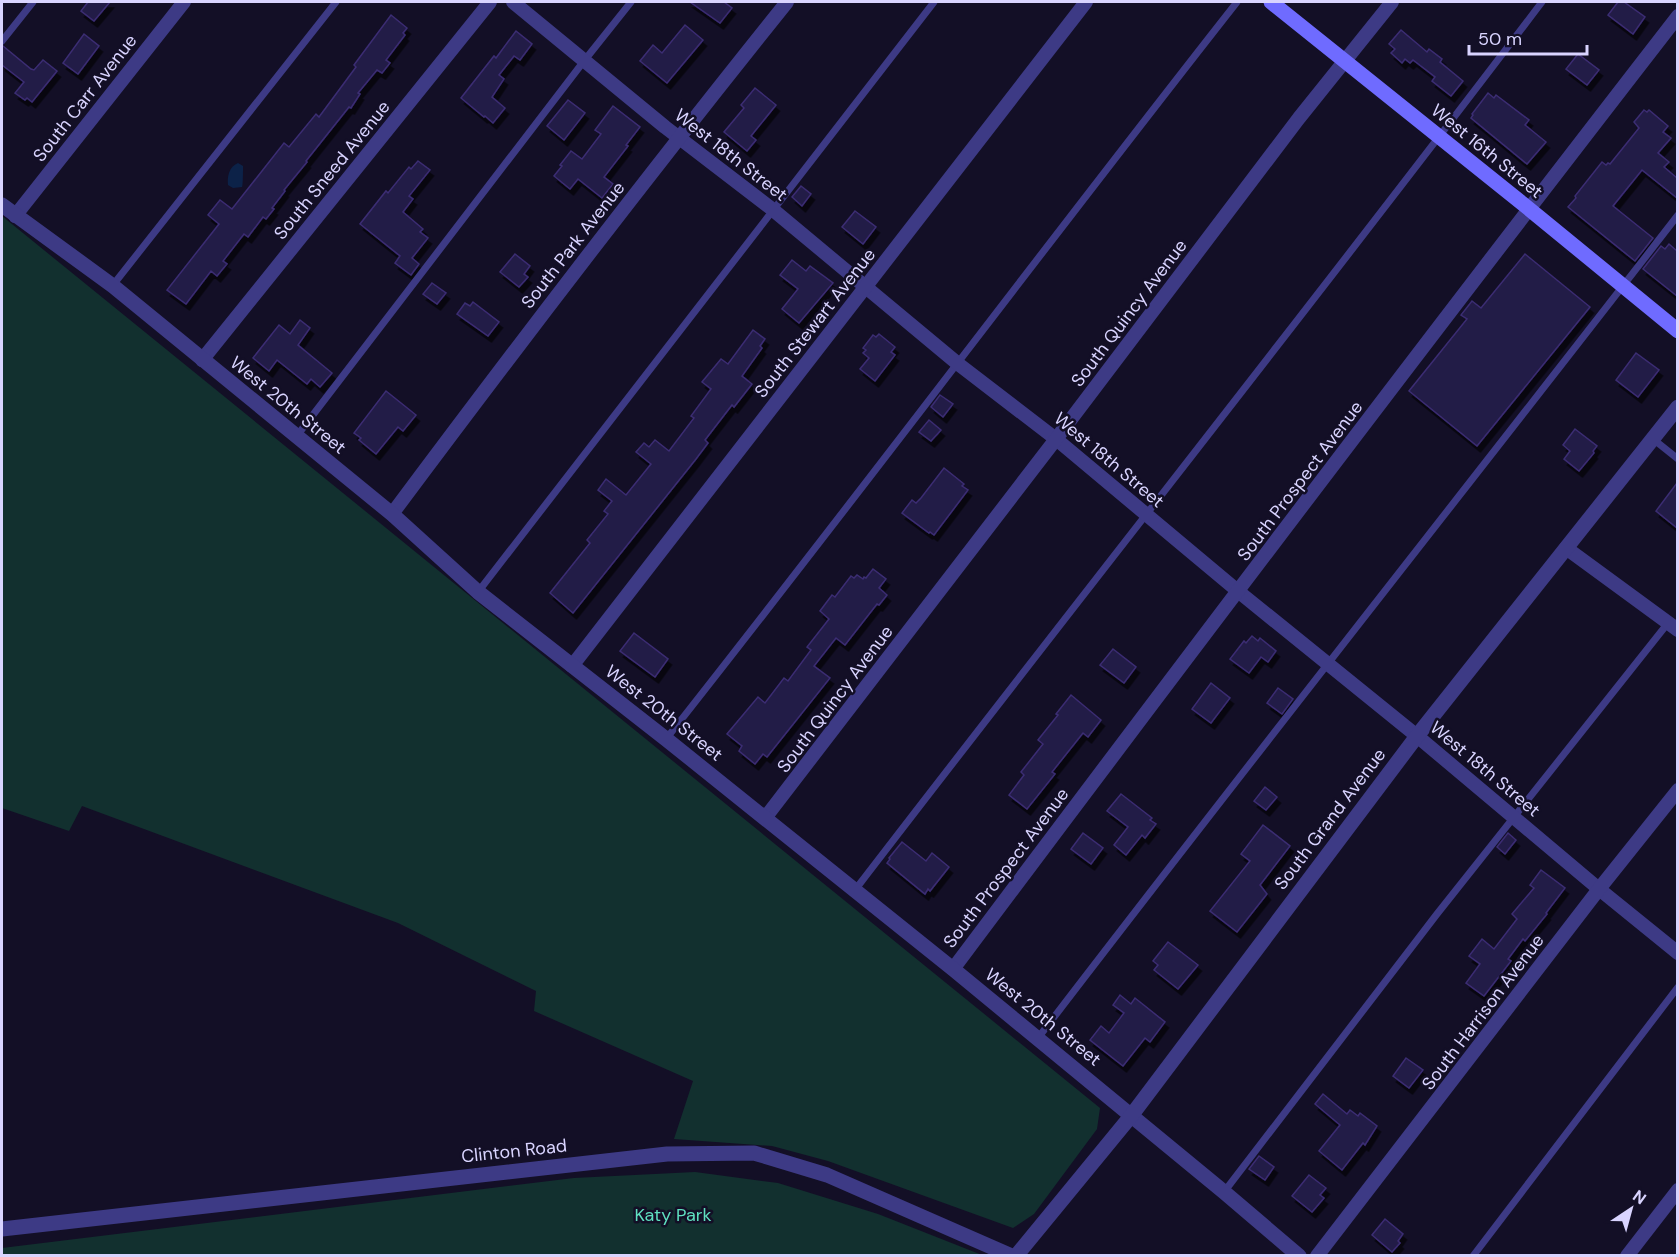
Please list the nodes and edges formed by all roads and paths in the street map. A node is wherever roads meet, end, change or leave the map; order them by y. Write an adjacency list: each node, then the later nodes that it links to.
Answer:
1 (33, 2): 15 (lane)
2 (184, 2): 24 (street, South Carr Avenue)
3 (336, 2): 25 (lane)
4 (490, 2): 29 (street, South Sneed Avenue)
5 (513, 2): 16 (street, West 18th Street)
6 (631, 2): 16 (lane)
7 (787, 2): 18 (street, South Park Avenue)
8 (934, 2): 22 (lane)
9 (1086, 2): 26 (street, South Stewart Avenue)
10 (1237, 2): 30 (lane)
11 (1271, 2): 17 (main road, West 16th Street)
12 (1392, 2): 17 (street, South Quincy Avenue)
13 (1542, 2): 19 (lane)
14 (1677, 16): 21 (street, South Prospect Avenue)
15 (2, 41)
16 (584, 61): 18 (street, West 18th Street); 32 (lane)
17 (1345, 61): 19 (main road, West 16th Street); 33 (street, South Quincy Avenue)
18 (678, 138): 22 (street, West 18th Street); 36 (street, South Park Avenue)
19 (1439, 138): 21 (main road, West 16th Street); 37 (lane)
20 (2, 205): 24 (street, West 20th Street)
21 (1528, 208): 27 (main road, West 16th Street); 40 (street, South Prospect Avenue)
22 (772, 209): 26 (street, West 18th Street); 39 (lane)
23 (1677, 215): 27 (lane)
24 (15, 216): 25 (street, West 20th Street)
25 (113, 286): 29 (street, West 20th Street)
26 (866, 286): 30 (street, West 18th Street); 43 (street, South Stewart Avenue)
27 (1622, 286): 28 (main road, West 16th Street); 42 (lane)
28 (1677, 331)
29 (202, 360): 32 (street, West 20th Street)
30 (957, 363): 33 (street, West 18th Street); 45 (lane)
31 (1677, 408): 34 (street, South Grand Avenue)
32 (296, 437): 36 (street, West 20th Street)
33 (1056, 439): 37 (street, West 18th Street); 48 (street, South Quincy Avenue)
34 (1653, 439): 35 (lane); 38 (street, South Grand Avenue)
35 (1677, 459)
36 (392, 514): 39 (street, West 20th Street)
37 (1146, 514): 40 (street, West 18th Street); 50 (lane)
38 (1566, 548): 41 (street); 44 (street, South Grand Avenue)
39 (477, 592): 43 (street, West 20th Street)
40 (1239, 592): 42 (street, West 18th Street); 52 (street, South Prospect Avenue)
41 (1673, 626): 47 (lane)
42 (1329, 664): 44 (street, West 18th Street); 54 (lane)
43 (572, 666): 45 (street, West 20th Street)
44 (1417, 736): 47 (street, West 18th Street); 55 (street, South Grand Avenue)
45 (666, 739): 48 (street, West 20th Street)
46 (1677, 790): 49 (street, South Harrison Avenue)
47 (1514, 817): 49 (street, West 18th Street); 57 (lane)
48 (765, 818): 50 (street, West 20th Street)
49 (1599, 889): 51 (street, West 18th Street); 61 (street, South Harrison Avenue)
50 (855, 890): 52 (street, West 20th Street)
51 (1677, 953)
52 (953, 969): 54 (street, West 20th Street)
53 (1677, 987): 62 (lane)
54 (1038, 1038): 55 (street, West 20th Street)
55 (1131, 1116): 57 (street, West 20th Street); 59 (street, South Grand Avenue)
56 (1677, 1190): 63 (street)
57 (1224, 1192): 60 (street, West 20th Street)
58 (2, 1229): 59 (street, Clinton Road)
59 (1014, 1256)
60 (1299, 1256)
61 (1317, 1256)
62 (1473, 1256)
63 (1627, 1256)

